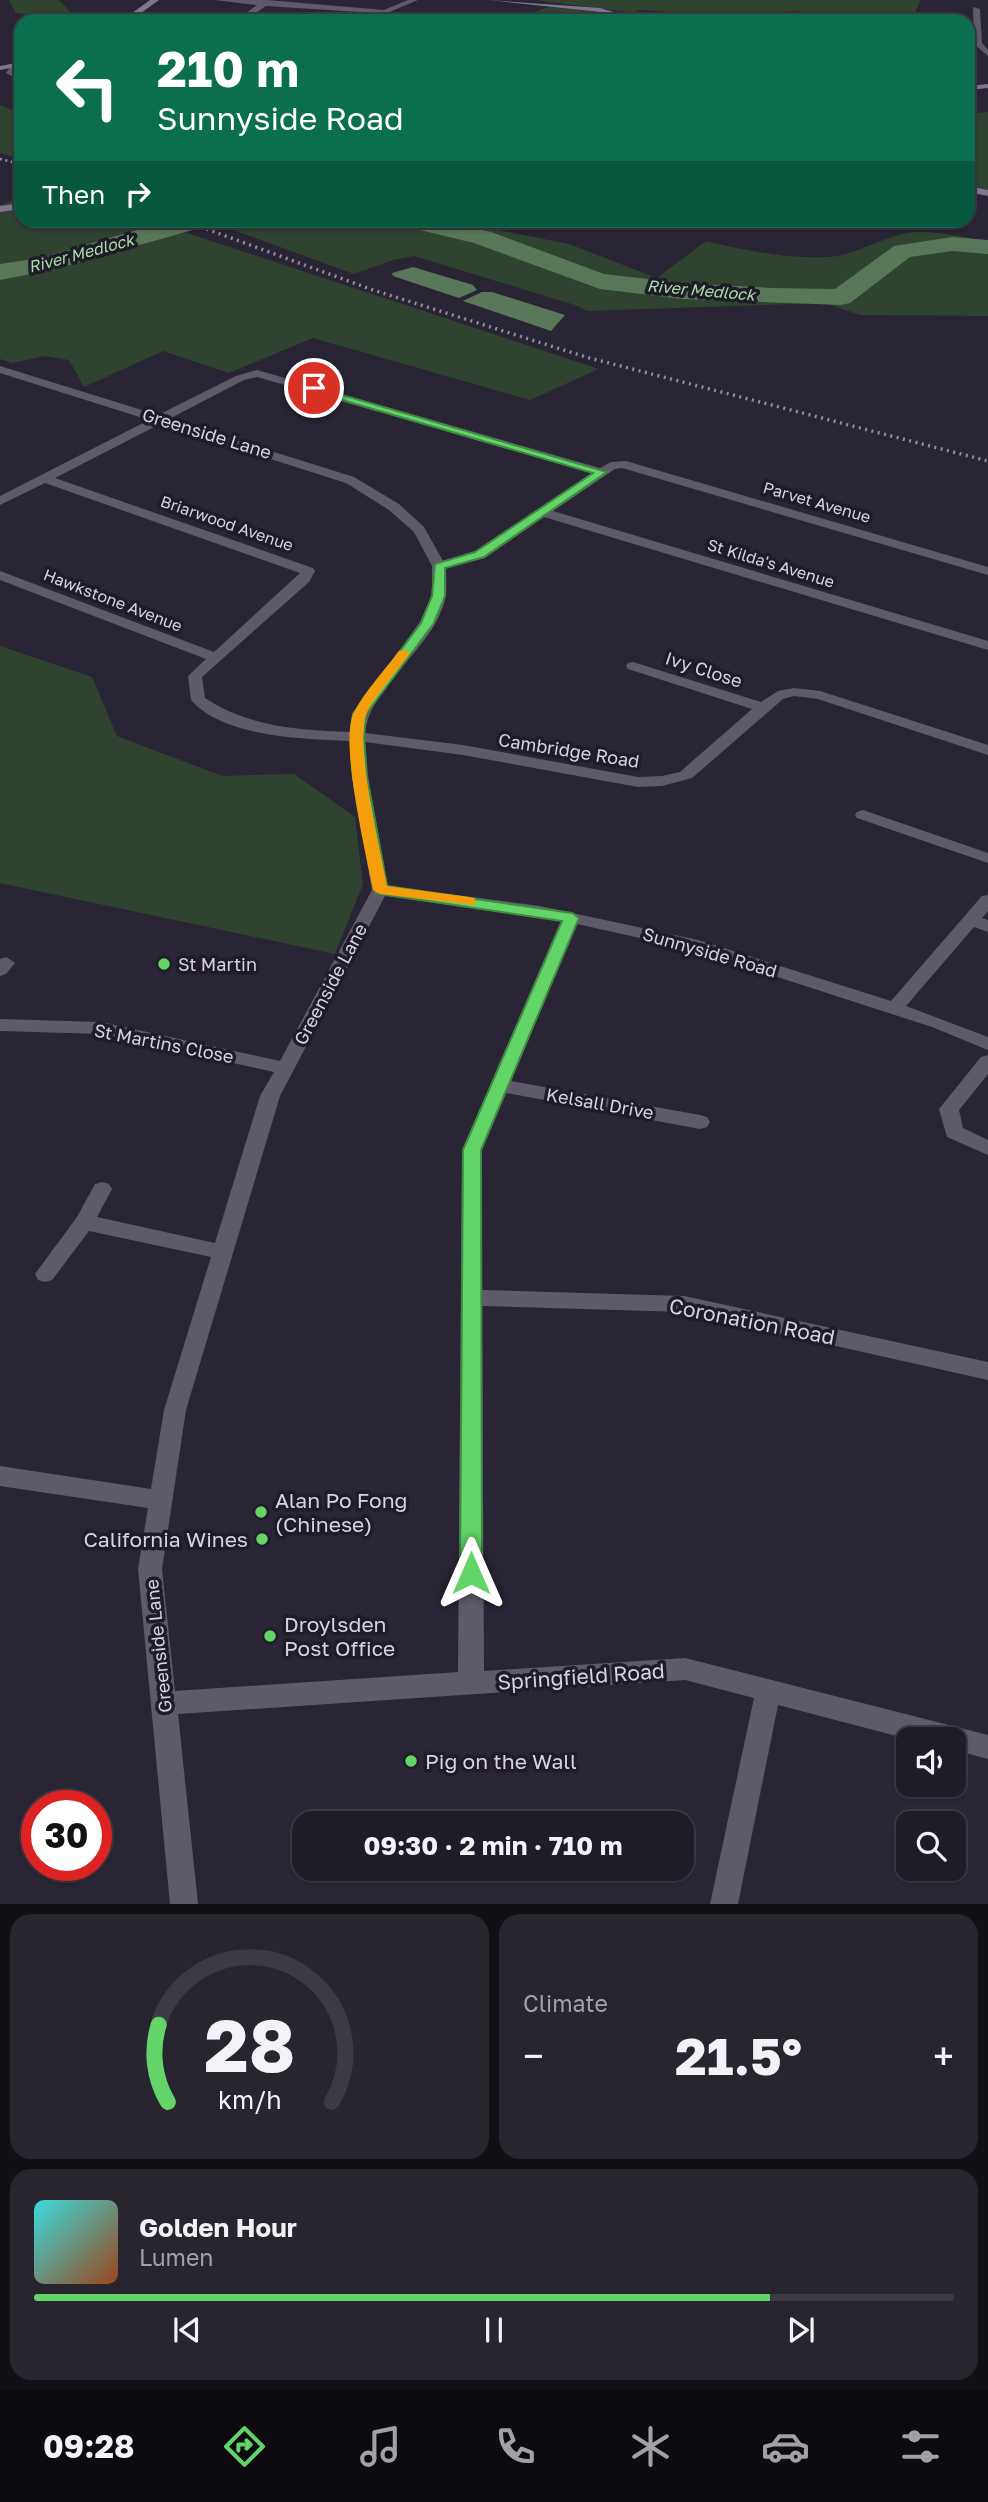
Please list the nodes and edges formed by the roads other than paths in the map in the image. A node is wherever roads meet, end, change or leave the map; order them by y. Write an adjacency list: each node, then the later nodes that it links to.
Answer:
1 (155, 0): 8 (street)
2 (218, 0): 5 (street)
3 (414, 0): 7 (street)
4 (492, 0): 11 (street)
5 (266, 2): 7 (street); 9 (street)
6 (976, 9): 12 (street)
7 (385, 12): 10 (street)
8 (135, 14)
9 (249, 14)
10 (378, 14)
11 (615, 14)
12 (986, 51)
13 (0, 369): 14 (street, Greenside Lane)
14 (160, 418): 15 (street); 16 (street); 19 (street, Greenside Lane)
15 (602, 472): 18 (street); 20 (street, Parvet Avenue)
16 (44, 478): 17 (street); 23 (street, Briarwood Avenue)
17 (0, 501)
18 (544, 513): 19 (street); 22 (street, St Kilda's Avenue)
19 (439, 566): 26 (street)
20 (988, 571)
21 (0, 575): 23 (street, Hawkstone Avenue)
22 (988, 646)
23 (214, 657): 26 (street, Briarwood Avenue)
24 (632, 666): 25 (street, Ivy Close)
25 (763, 708): 26 (street, Cambridge Road); 27 (street, Cambridge Road)
26 (357, 737): 30 (street)
27 (988, 750)
28 (863, 815): 29 (street)
29 (988, 858)
30 (380, 890): 32 (street, Sunnyside Road); 39 (street, Greenside Lane)
31 (988, 900): 33 (street)
32 (572, 918): 35 (street, Sunnyside Road); 40 (street)
33 (971, 919): 34 (street); 35 (street)
34 (988, 927)
35 (894, 1009): 37 (street, Sunnyside Road)
36 (0, 1025): 39 (street, St Martins Close)
37 (988, 1044)
38 (988, 1061): 42 (street)
39 (285, 1068): 45 (street, Greenside Lane)
40 (500, 1085): 41 (street, Kelsall Drive); 47 (street)
41 (700, 1122)
42 (988, 1148)
43 (102, 1189): 44 (street)
44 (84, 1222): 45 (street); 46 (street)
45 (223, 1252): 50 (street, Greenside Lane)
46 (45, 1274)
47 (471, 1298): 48 (street, Coronation Road); 51 (street)
48 (988, 1371)
49 (0, 1476): 50 (street)
50 (161, 1500): 53 (street, Greenside Lane)
51 (471, 1683): 52 (street, Springfield Road); 53 (street, Springfield Road)
52 (768, 1690): 54 (street, Springfield Road); 56 (street)
53 (164, 1703): 55 (street, Greenside Lane)
54 (988, 1747)
55 (184, 1903)
56 (724, 1903)

